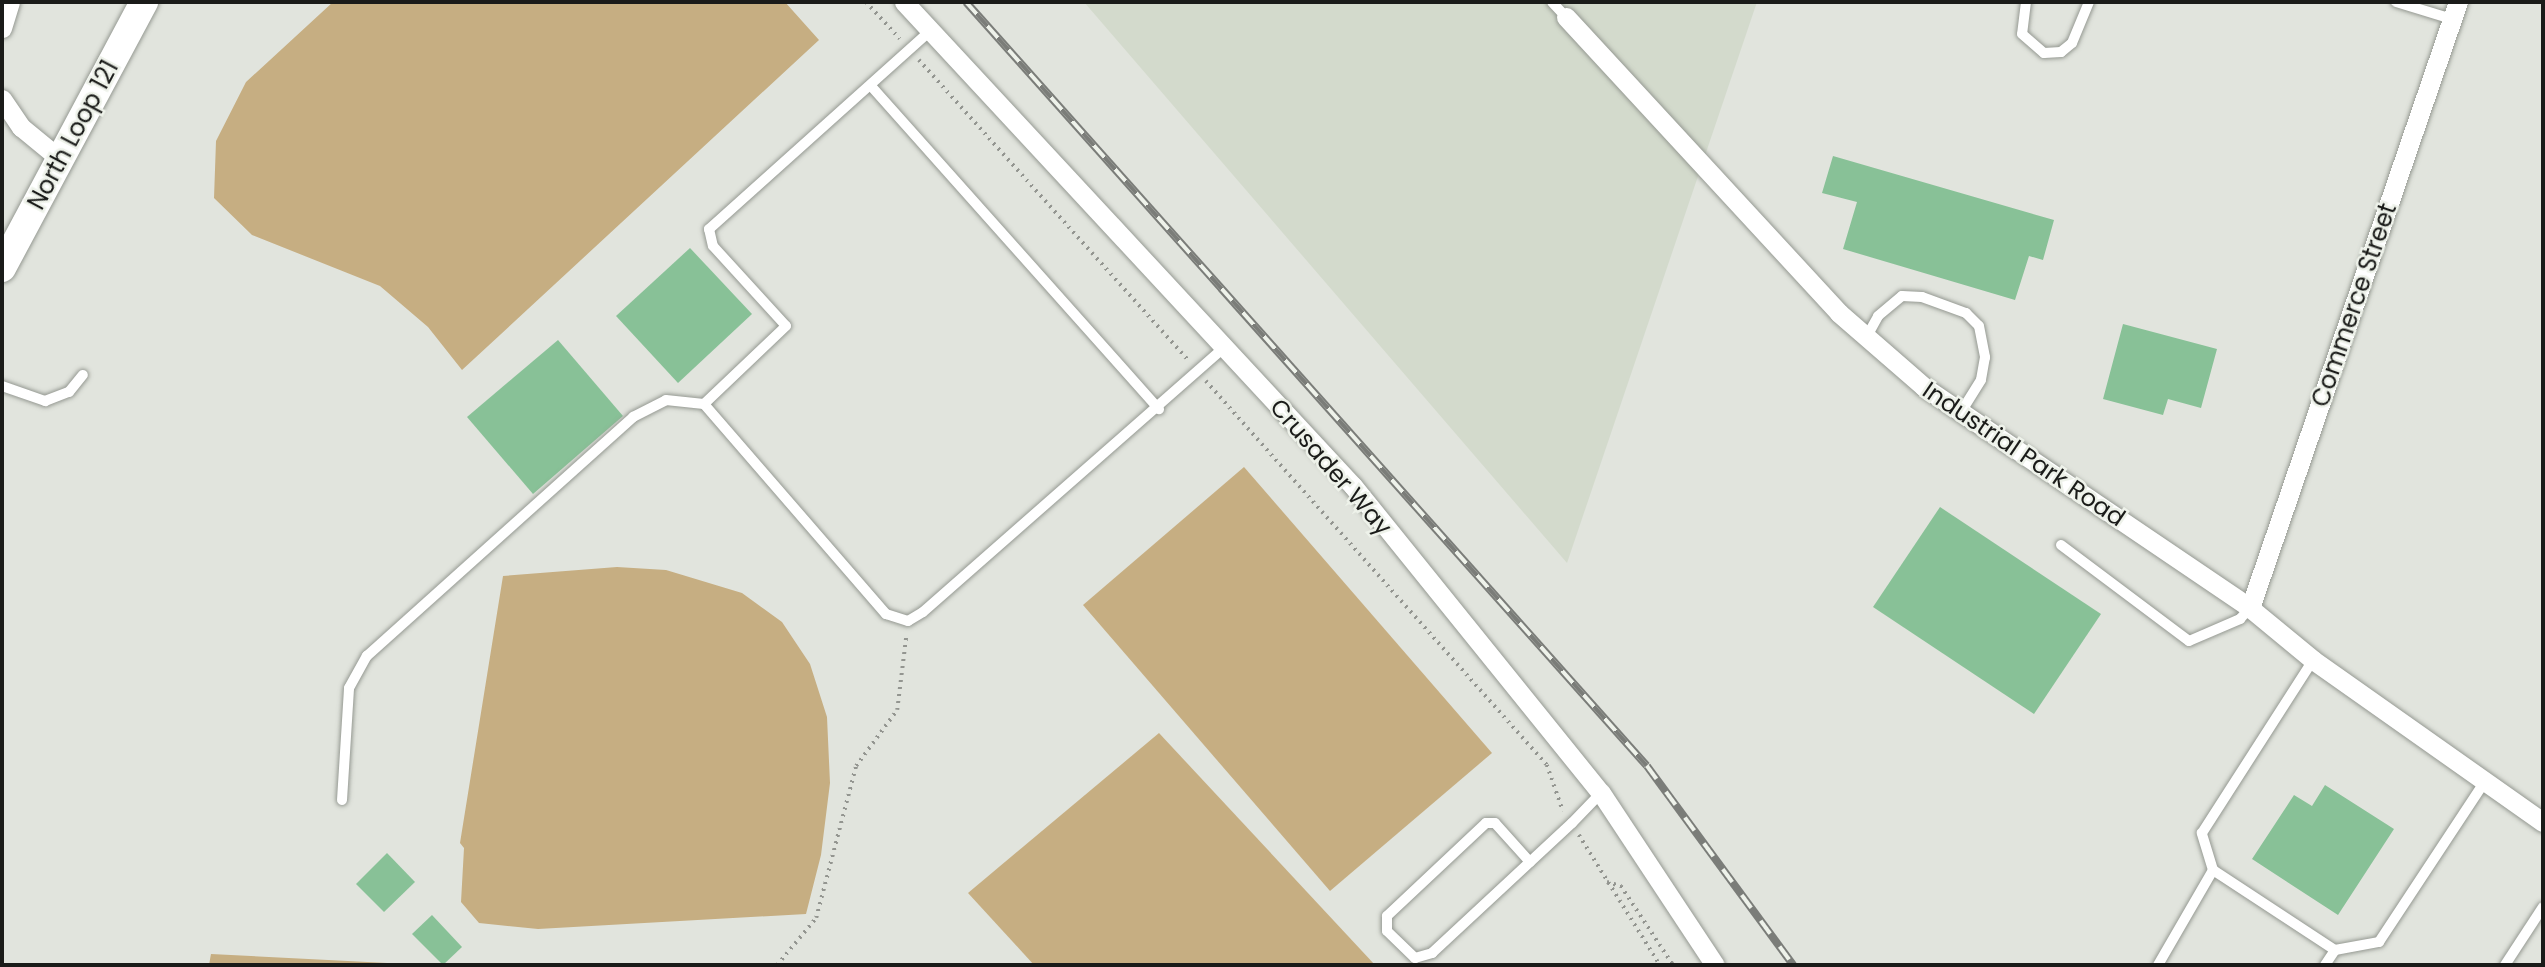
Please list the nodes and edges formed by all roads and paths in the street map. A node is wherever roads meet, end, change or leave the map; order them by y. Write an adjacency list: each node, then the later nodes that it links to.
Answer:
1 (10, 2): 11 (street)
2 (144, 2): 16 (main road, North Loop 121)
3 (866, 2): 13 (path)
4 (904, 2): 12 (street, Crusader Way)
5 (1552, 2): 10 (lane)
6 (2026, 2): 7 (lane)
7 (2089, 2)
8 (2396, 2): 9 (lane)
9 (2455, 11): 27 (street, Commerce Street)
10 (1566, 17): 18 (street, Industrial Park Road)
11 (2, 28)
12 (930, 31): 13 (lane); 19 (street, Crusader Way)
13 (910, 50): 14 (lane); 20 (path)
14 (872, 86): 23 (lane); 24 (lane)
15 (2, 99): 16 (street)
16 (60, 159): 17 (main road, North Loop 121)
17 (2, 268)
18 (1866, 338): 25 (street, Industrial Park Road); 25 (lane)
19 (1224, 348): 20 (lane); 31 (street, Crusader Way)
20 (1199, 372): 24 (lane); 34 (path)
21 (83, 375): 22 (lane)
22 (2, 386)
23 (704, 404): 28 (lane); 32 (lane)
24 (1159, 409): 28 (lane)
25 (1961, 412): 27 (street, Industrial Park Road)
26 (2061, 545): 27 (lane)
27 (2250, 608): 29 (street, Industrial Park Road)
28 (908, 621): 40 (path)
29 (2313, 660): 30 (street, Industrial Park Road); 36 (lane)
30 (2486, 780): 33 (street, Industrial Park Road); 39 (lane)
31 (1601, 793): 34 (lane); 43 (street, Crusader Way)
32 (342, 800)
33 (2543, 822)
34 (1572, 823): 35 (lane); 37 (path)
35 (1530, 862): 35 (lane)
36 (2213, 870): 39 (lane); 44 (lane)
37 (1607, 883): 41 (path); 42 (path)
38 (2543, 906): 46 (lane)
39 (2334, 950): 45 (lane)
40 (777, 965)
41 (1660, 965)
42 (1673, 965)
43 (1716, 965)
44 (2158, 965)
45 (2325, 965)
46 (2505, 965)

